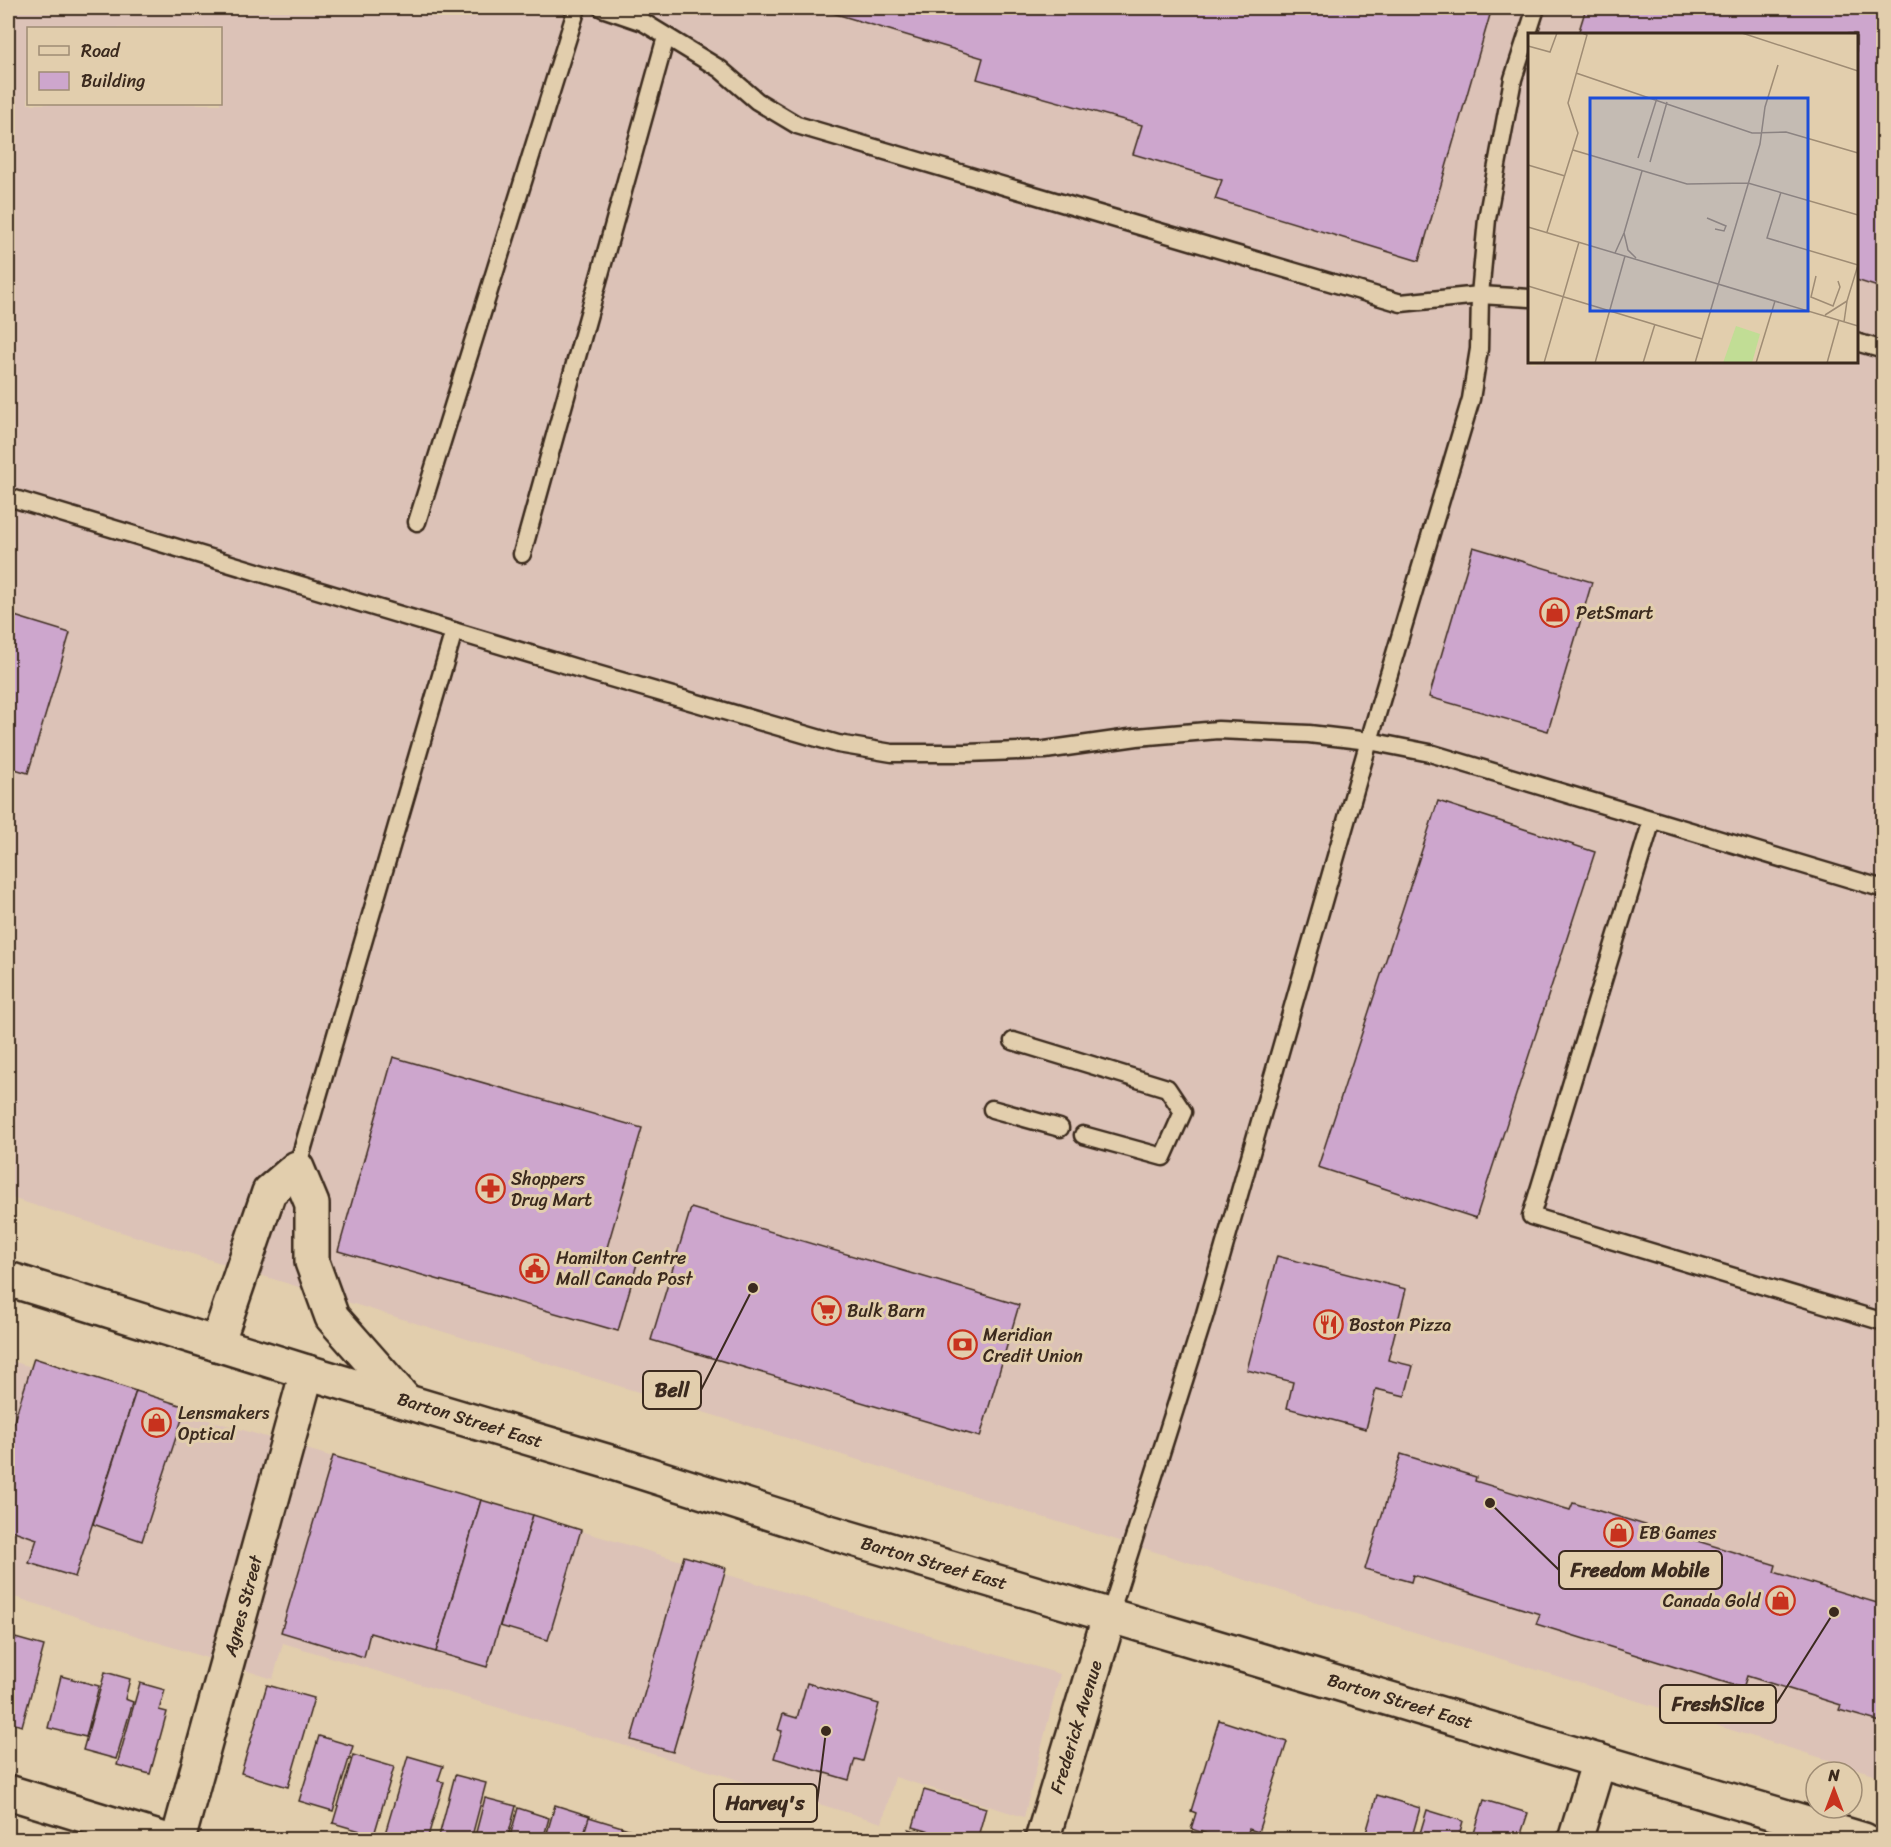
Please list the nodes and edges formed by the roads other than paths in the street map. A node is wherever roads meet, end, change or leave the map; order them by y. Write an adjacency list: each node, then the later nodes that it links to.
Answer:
1 (577, 8): 10 (lane)
2 (602, 8): 4 (lane)
3 (1536, 8): 5 (lane)
4 (666, 37): 5 (lane); 11 (lane)
5 (1480, 295): 6 (lane); 13 (lane)
6 (1528, 298)
7 (1858, 342): 8 (lane)
8 (1884, 350)
9 (8, 497): 12 (lane)
10 (417, 522)
11 (522, 554)
12 (454, 631): 13 (lane); 20 (lane)
13 (1369, 741): 14 (lane); 26 (lane)
14 (1652, 820): 15 (lane); 22 (lane)
15 (1884, 889)
16 (1012, 1041): 19 (lane)
17 (992, 1109): 18 (lane)
18 (1060, 1128)
19 (1083, 1135)
20 (297, 1168): 23 (main road); 25 (main road)
21 (8, 1279): 23 (main road, Barton Street East)
22 (1884, 1322)
23 (218, 1344): 24 (main road, Barton Street East)
24 (307, 1372): 25 (main road, Barton Street East); 30 (main road, Agnes Street)
25 (405, 1400): 26 (main road, Barton Street East)
26 (1110, 1614): 27 (main road, Barton Street East); 31 (main road, Frederick Avenue)
27 (1599, 1761): 32 (main road); 33 (main road, Barton Street East)
28 (8, 1792): 29 (main road)
29 (165, 1839)
30 (178, 1839)
31 (1042, 1839)
32 (1575, 1839)
33 (1864, 1839)

